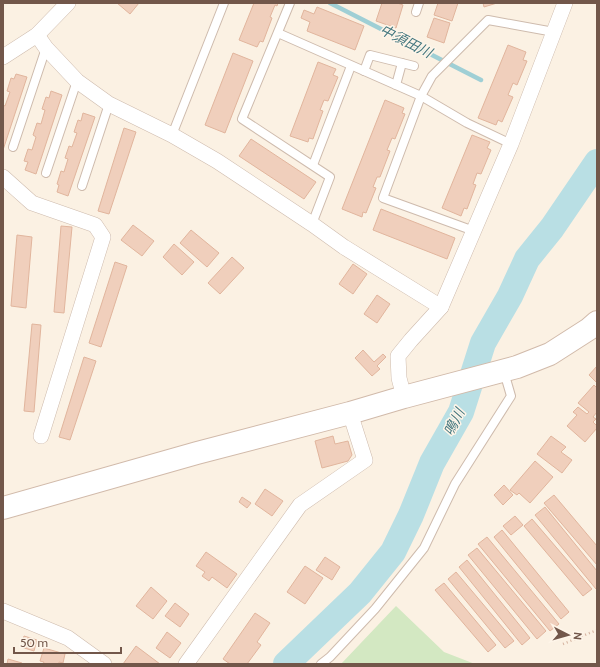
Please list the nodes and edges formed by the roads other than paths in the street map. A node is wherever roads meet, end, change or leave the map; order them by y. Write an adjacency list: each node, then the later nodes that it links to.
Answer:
1 (68, 3): 9 (street)
2 (224, 3): 20 (lane)
3 (290, 3): 8 (lane)
4 (419, 3): 6 (lane)
5 (565, 3): 7 (street)
6 (416, 12)
7 (554, 32): 18 (lane); 21 (street)
8 (278, 33): 13 (lane); 23 (lane)
9 (38, 35): 10 (street); 11 (street)
10 (46, 48): 16 (street); 22 (lane)
11 (3, 57)
12 (402, 63): 14 (lane); 15 (lane); 17 (lane)
13 (351, 66): 15 (lane); 23 (lane)
14 (414, 66)
15 (364, 71): 17 (lane)
16 (77, 81): 19 (street); 24 (lane)
17 (396, 85): 18 (lane)
18 (422, 96): 21 (lane); 28 (lane)
19 (109, 104): 20 (street); 26 (lane)
20 (172, 135): 27 (street)
21 (511, 144): 28 (street)
22 (13, 147)
23 (312, 165): 27 (lane)
24 (46, 173)
25 (3, 177): 34 (street)
26 (82, 186)
27 (312, 224): 29 (street)
28 (474, 231): 29 (street)
29 (441, 307): 32 (street)
30 (597, 322): 31 (street)
31 (499, 372): 32 (street); 39 (lane)
32 (404, 397): 33 (street)
33 (350, 413): 35 (street); 38 (street)
34 (41, 436)
35 (3, 508)
36 (3, 611): 37 (street)
37 (104, 664)
38 (186, 664)
39 (321, 664)

